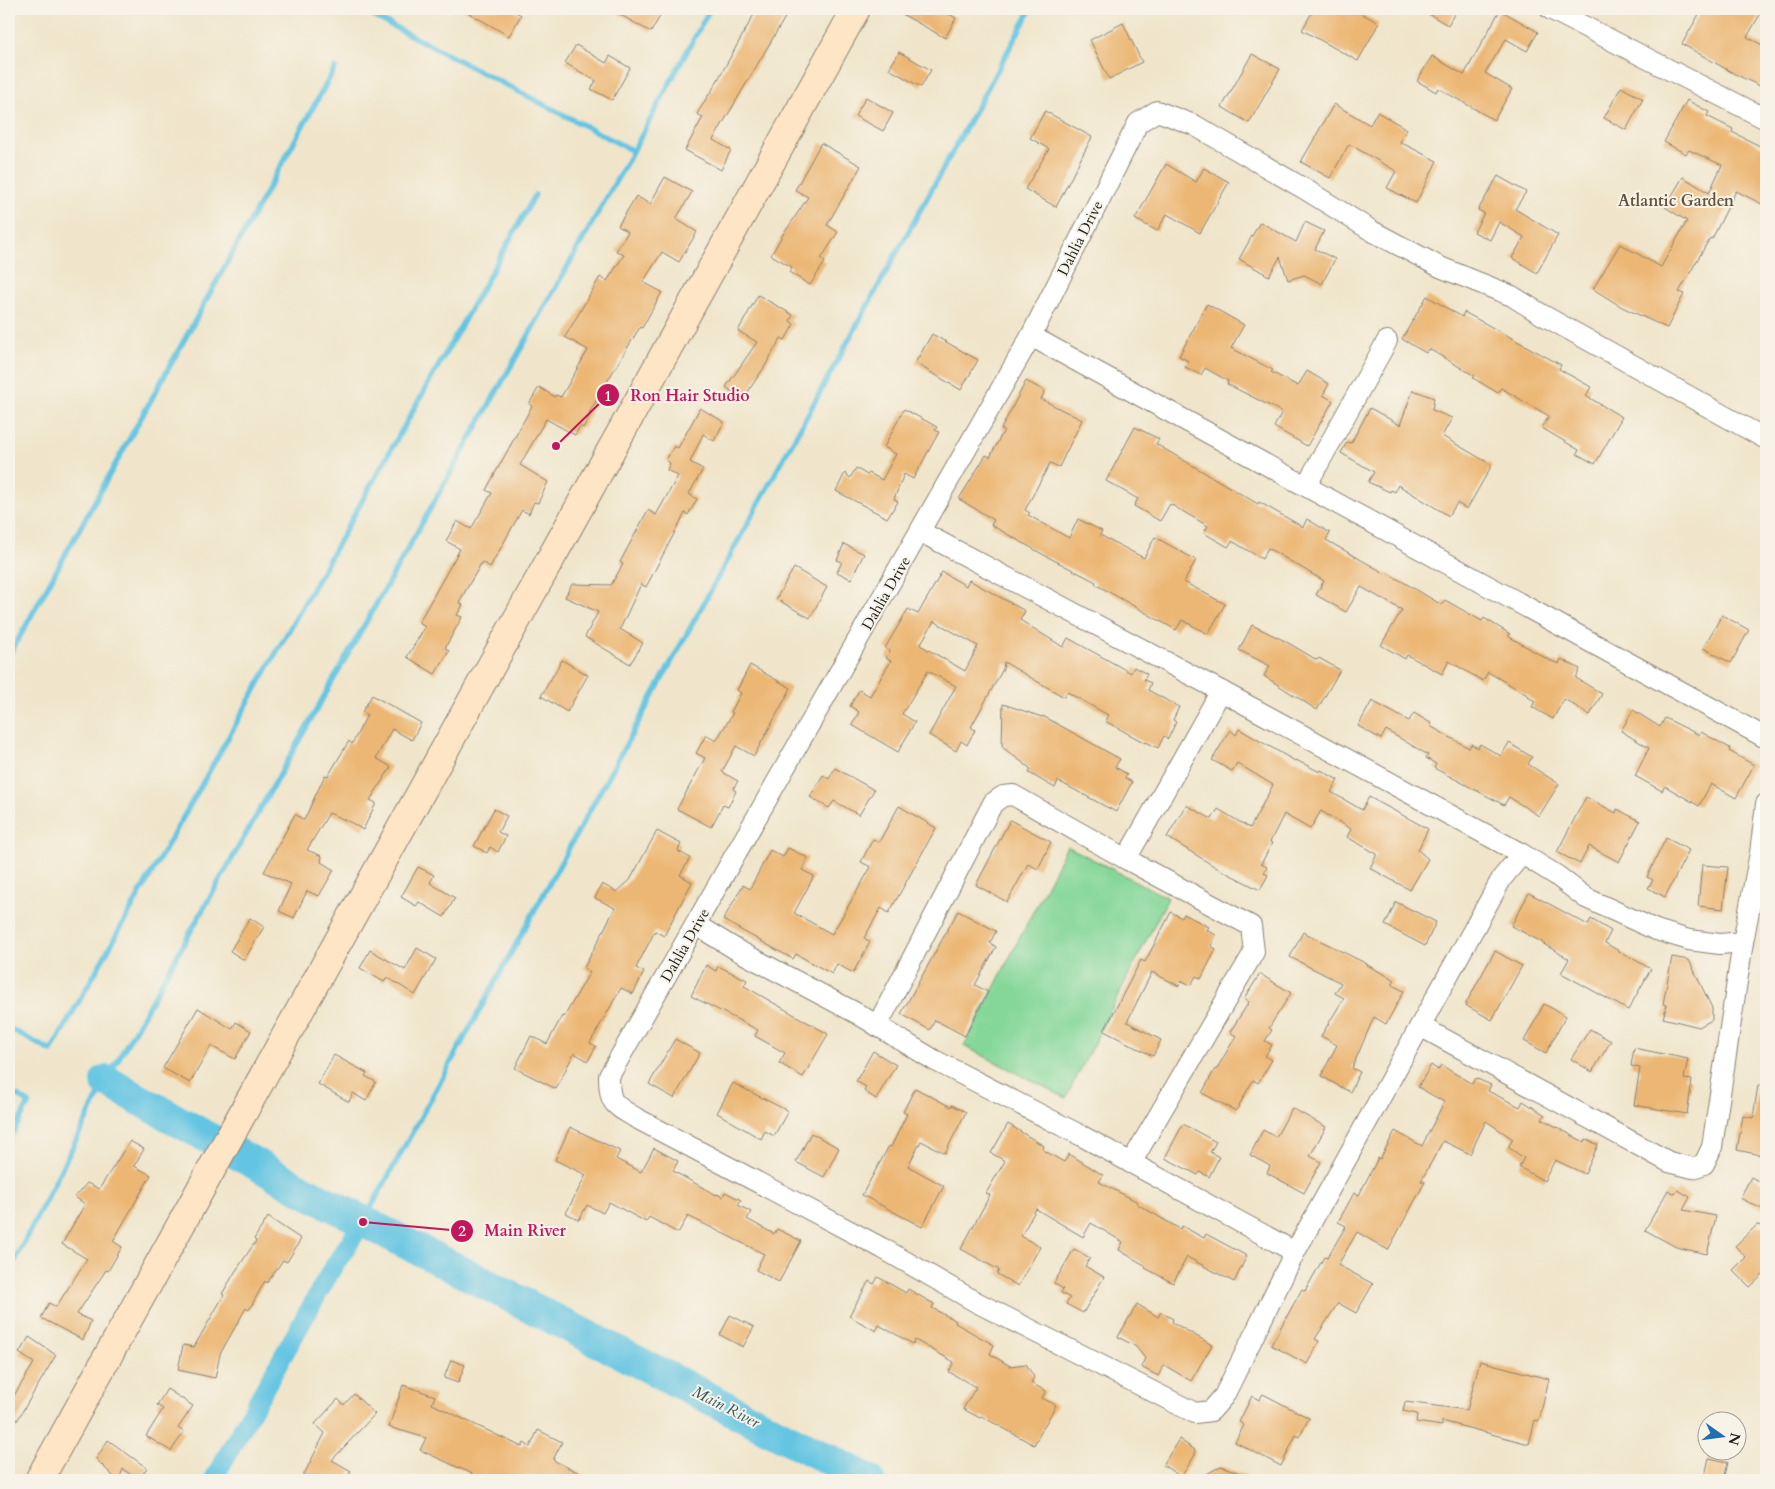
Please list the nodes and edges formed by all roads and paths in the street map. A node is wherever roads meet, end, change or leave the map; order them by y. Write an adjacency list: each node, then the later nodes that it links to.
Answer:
1 (856, 9): 20 (main road)
2 (1550, 9): 3 (street)
3 (1766, 119)
4 (1031, 336): 6 (street, Dahlia Drive); 7 (street); 8 (street, Dahlia Drive)
5 (1386, 341): 7 (street)
6 (1766, 439)
7 (1306, 486): 10 (street)
8 (921, 532): 9 (street); 14 (street, Dahlia Drive)
9 (1221, 691): 12 (street); 13 (street)
10 (1766, 738)
11 (1766, 804): 15 (street)
12 (1522, 854): 15 (street); 17 (street)
13 (1126, 859): 16 (street); 18 (street)
14 (696, 925): 16 (street); 19 (street, Dahlia Drive)
15 (1743, 942): 17 (street)
16 (877, 1026): 18 (street)
17 (1420, 1026): 19 (street)
18 (1131, 1163): 19 (street)
19 (1295, 1252)
20 (39, 1480)

